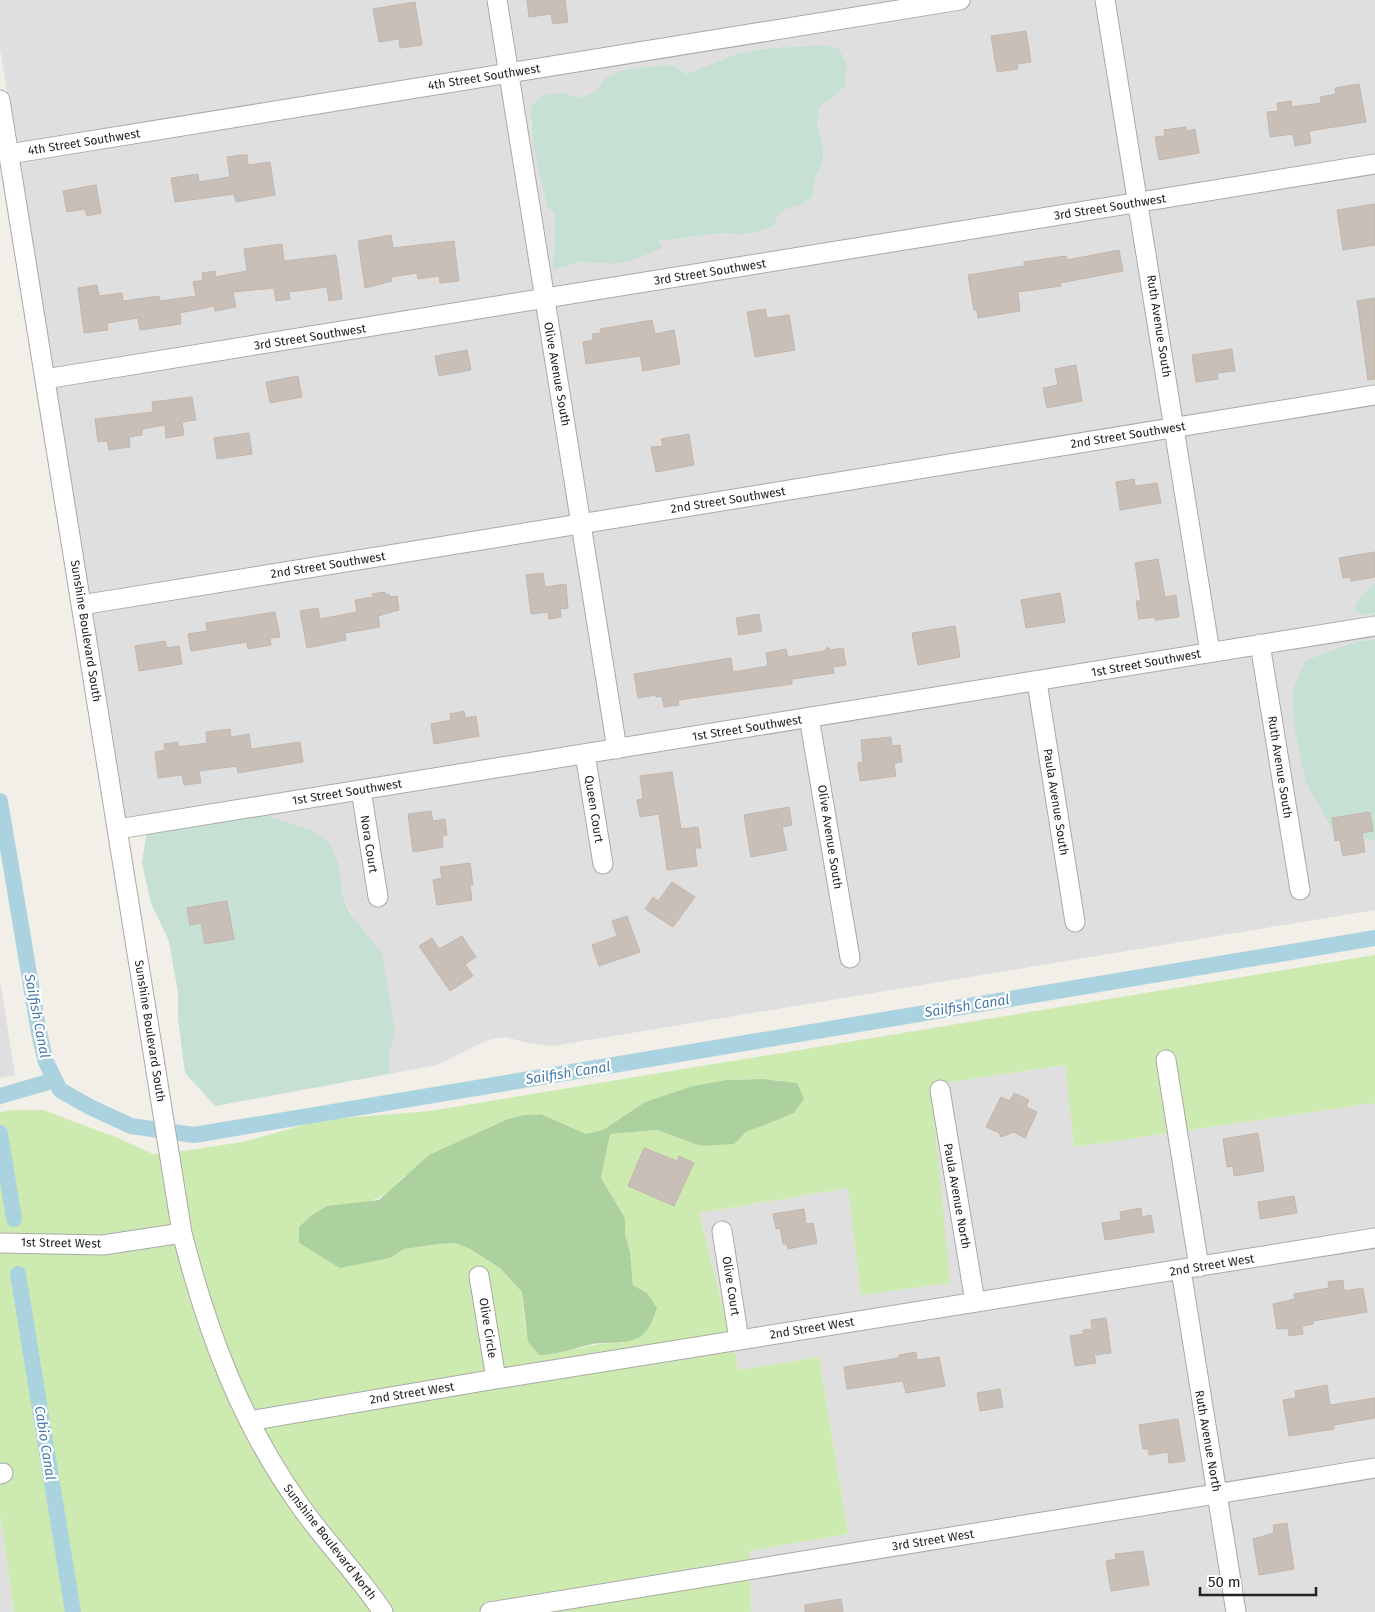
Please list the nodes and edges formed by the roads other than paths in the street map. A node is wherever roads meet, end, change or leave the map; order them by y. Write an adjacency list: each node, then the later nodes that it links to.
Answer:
1 (497, 0): 4 (street, Olive Avenue South)
2 (960, 0): 4 (street, 4th Street Southwest)
3 (1106, 0): 8 (street, Ruth Avenue South)
4 (509, 73): 6 (street, 4th Street Southwest); 9 (street, Olive Avenue South)
5 (0, 100): 6 (street, Sunshine Boulevard South)
6 (9, 154): 10 (street, Sunshine Boulevard South)
7 (1375, 164): 8 (street, 3rd Street Southwest)
8 (1138, 203): 9 (street, 3rd Street Southwest); 12 (street, Ruth Avenue South)
9 (544, 298): 10 (street, 3rd Street Southwest); 13 (street, Olive Avenue South)
10 (45, 379): 14 (street, Sunshine Boulevard South)
11 (1375, 394): 12 (street, 2nd Street Southwest)
12 (1175, 428): 13 (street, 2nd Street Southwest); 17 (street, Ruth Avenue South)
13 (581, 524): 14 (street, 2nd Street Southwest); 20 (street, Olive Avenue South)
14 (81, 605): 23 (street, Sunshine Boulevard South)
15 (1375, 626): 16 (street, 1st Street Southwest)
16 (1260, 644): 17 (street, 1st Street Southwest); 25 (street, Ruth Avenue South)
17 (1210, 652): 18 (street, 1st Street Southwest)
18 (1037, 682): 19 (street, 1st Street Southwest); 27 (street, Paula Avenue South)
19 (809, 717): 20 (street, 1st Street Southwest); 28 (street, Olive Avenue South)
20 (618, 748): 21 (street, 1st Street Southwest)
21 (585, 754): 22 (street, 1st Street Southwest); 24 (street, Queen Court)
22 (361, 790): 23 (street, 1st Street Southwest); 26 (street, Nora Court)
23 (118, 829): 31 (street, Sunshine Boulevard South)
24 (603, 864)
25 (1300, 890)
26 (378, 897)
27 (1075, 922)
28 (850, 958)
29 (1166, 1060): 36 (street, Ruth Avenue North)
30 (940, 1090): 38 (street, Paula Avenue North)
31 (169, 1162): 33 (street, Sunshine Boulevard North)
32 (722, 1231): 39 (street, Olive Court)
33 (182, 1233): 35 (street, 1st Street West); 41 (street, Sunshine Boulevard North)
34 (1375, 1238): 36 (street, 2nd Street West)
35 (0, 1243)
36 (1190, 1268): 38 (street, 2nd Street West); 43 (street, Ruth Avenue North)
37 (479, 1276): 40 (street, Olive Circle)
38 (975, 1302): 39 (street, 2nd Street West)
39 (740, 1340): 40 (street, 2nd Street West)
40 (496, 1379): 41 (street, 2nd Street West)
41 (249, 1421): 44 (street, Sunshine Boulevard North)
42 (1375, 1468): 43 (street, 3rd Street West)
43 (1217, 1494): 45 (street, 3rd Street West); 46 (street, Ruth Avenue North)
44 (384, 1612)
45 (490, 1612)
46 (1236, 1612)

